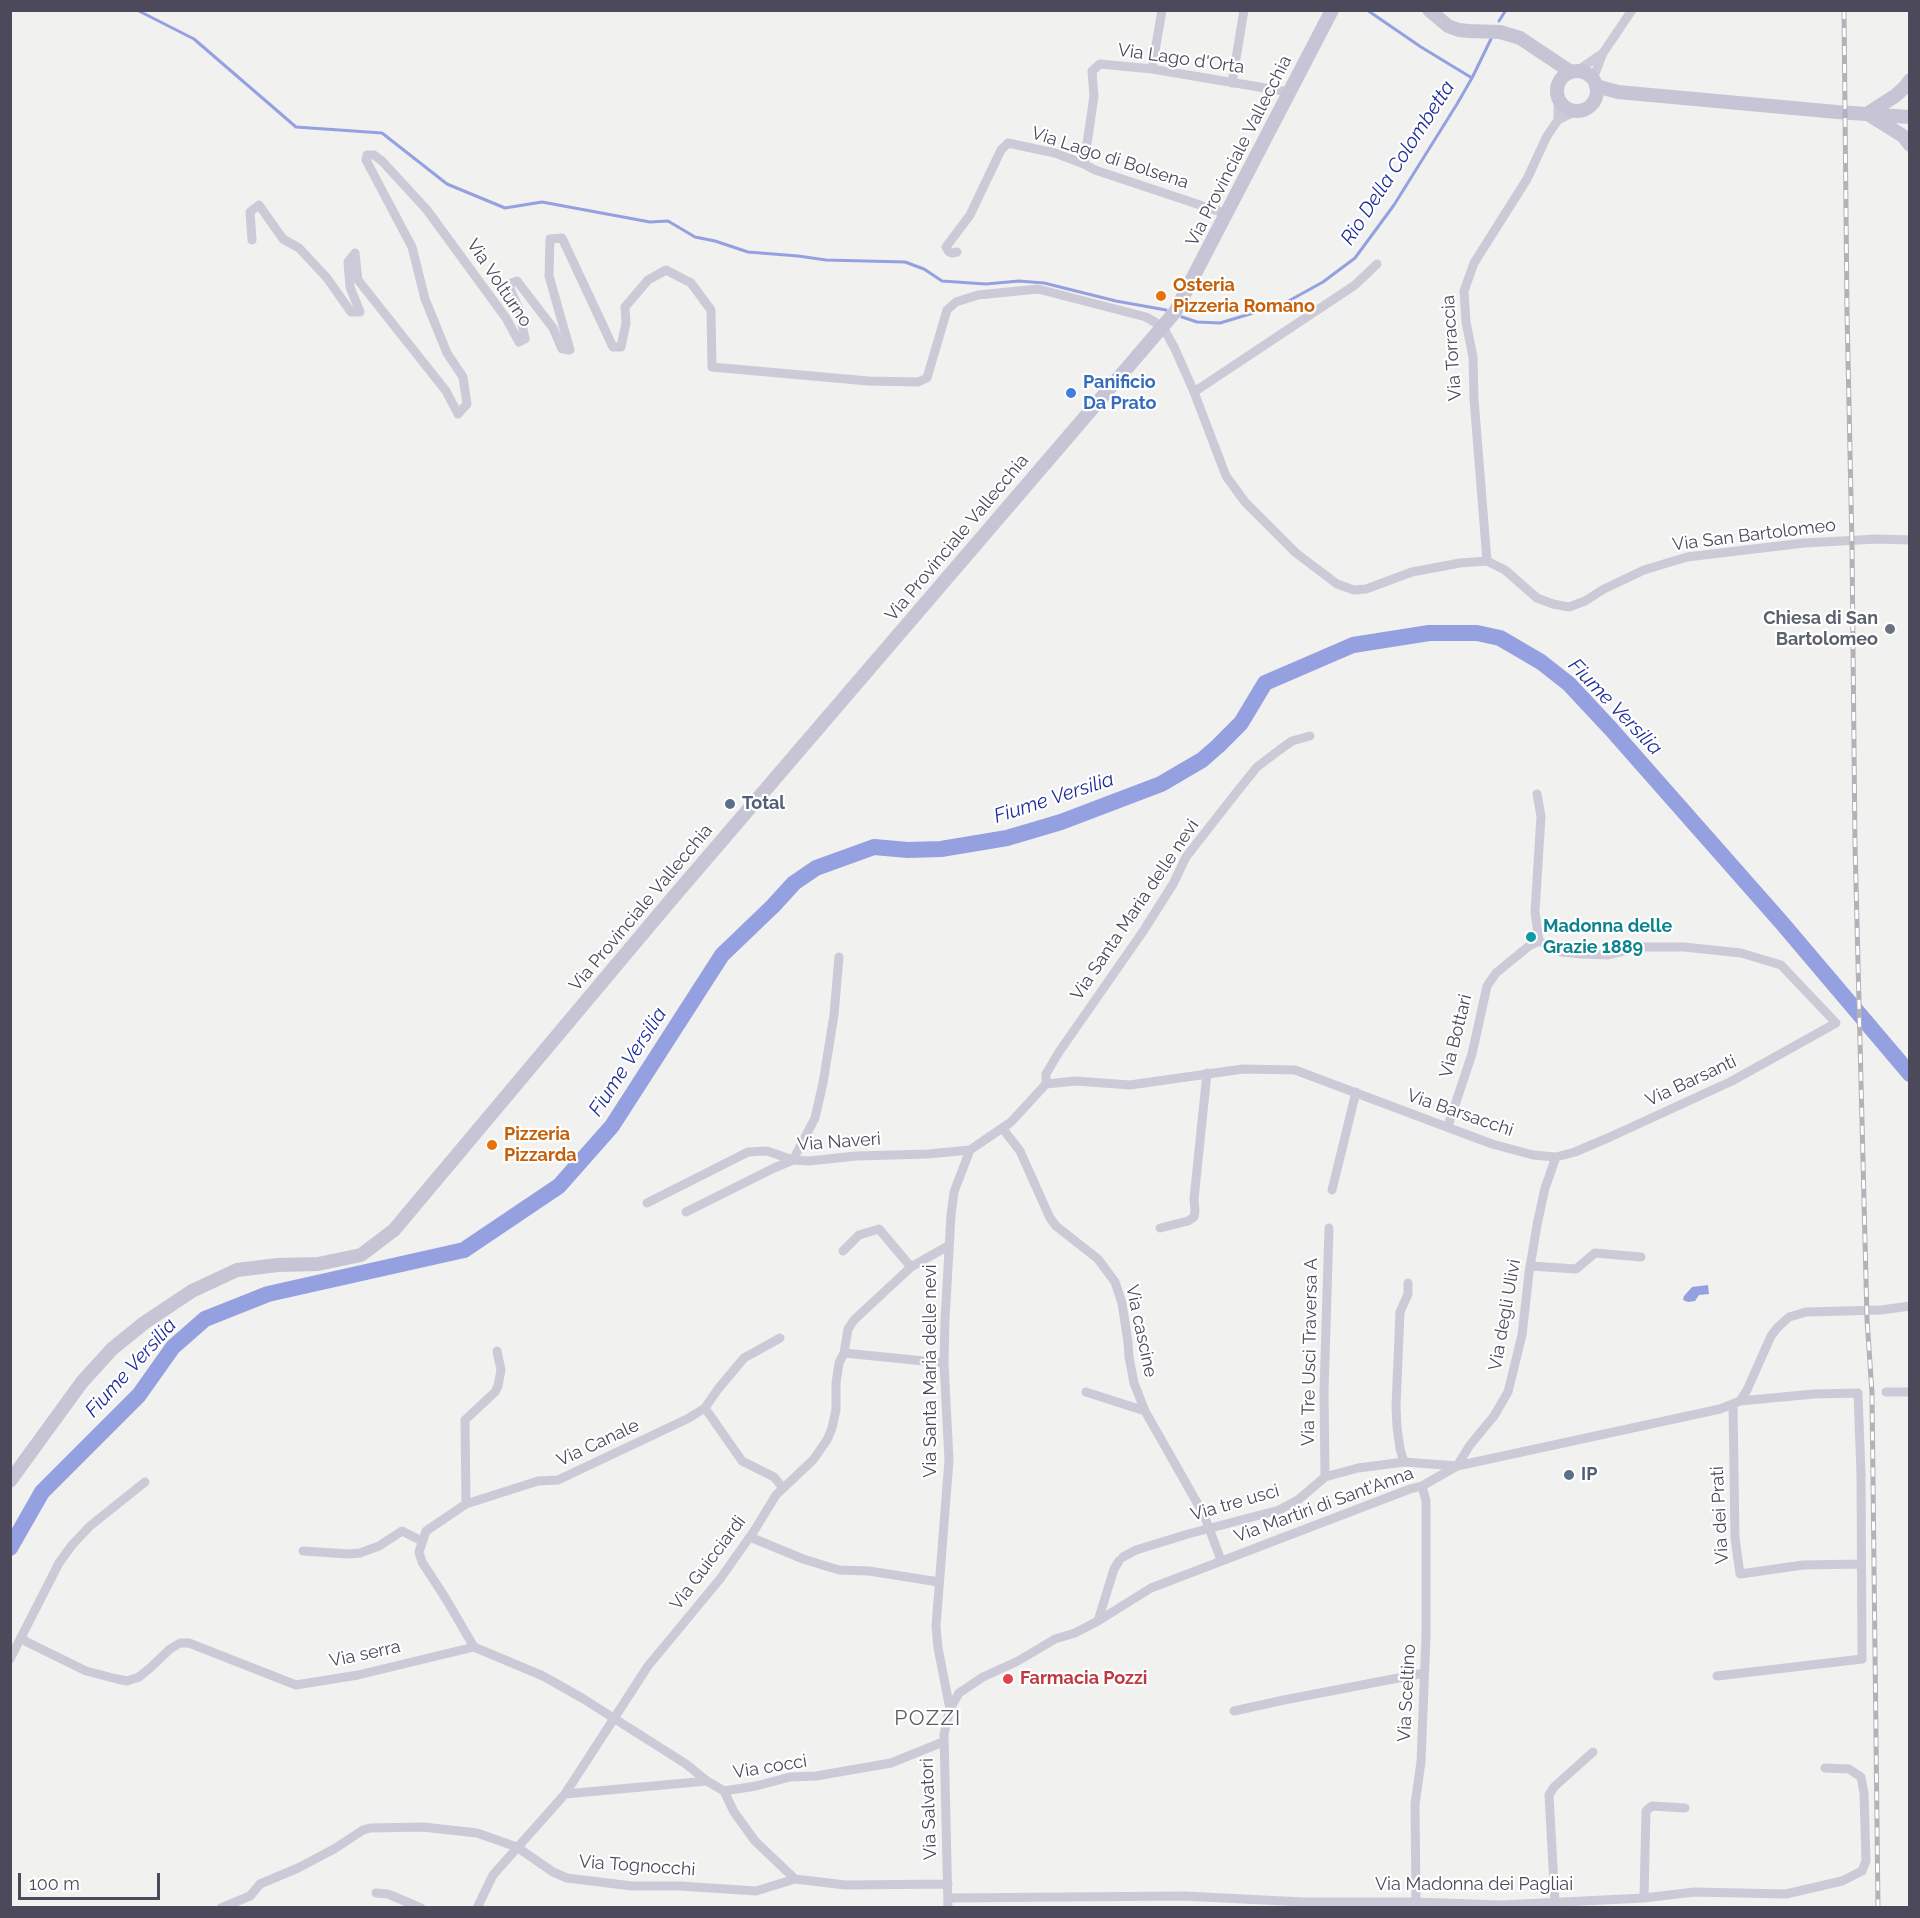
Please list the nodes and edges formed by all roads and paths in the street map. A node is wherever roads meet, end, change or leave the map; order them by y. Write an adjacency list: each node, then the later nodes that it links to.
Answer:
1 (1162, 10): 8 (street)
2 (1244, 10): 11 (street)
3 (1332, 10): 14 (main road, Via Provinciale Vallecchia)
4 (1429, 10): 7 (main road)
5 (1632, 10): 6 (street)
6 (1603, 53): 9 (street); 12 (street)
7 (1544, 55): 9 (main road); 13 (main road)
8 (1152, 69): 11 (street, Via Lago d'Orta); 21 (street, Via Lago d'Orta)
9 (1574, 71): 12 (main road); 13 (main road)
10 (1910, 80): 17 (main road)
11 (1232, 83): 14 (street, Via Lago d'Orta)
12 (1594, 83): 15 (main road); 16 (main road)
13 (1558, 90): 16 (main road); 19 (street)
14 (1289, 92): 22 (main road, Via Provinciale Vallecchia)
15 (1618, 92): 16 (main road); 17 (main road)
16 (1585, 108): 19 (street)
17 (1867, 114): 18 (main road); 20 (main road)
18 (1910, 117)
19 (1558, 120): 29 (street, Via Torraccia)
20 (1910, 145)
21 (1084, 164): 22 (street, Via Lago di Bolsena); 24 (street, Via Lago di Bolsena)
22 (1227, 214): 26 (main road, Via Provinciale Vallecchia)
23 (252, 240): 26 (street, Via Volturno)
24 (957, 252)
25 (1377, 264): 27 (street)
26 (1163, 327): 27 (street); 67 (main road, Via Provinciale Vallecchia)
27 (1194, 392): 29 (street)
28 (1910, 540): 29 (street, Via San Bartolomeo)
29 (1487, 561)
30 (1310, 736): 35 (street, Via Santa Maria delle nevi)
31 (1537, 794): 32 (street)
32 (1539, 941): 37 (street, Via Bottari); 40 (street, Via Barsanti)
33 (839, 957): 41 (street)
34 (1207, 1073): 35 (street, Via Barsacchi); 36 (street, Via Barsacchi); 45 (street)
35 (1046, 1084): 38 (street, Via Santa Maria delle nevi)
36 (1356, 1092): 37 (street, Via Barsacchi); 42 (street)
37 (1448, 1126): 40 (street, Via Barsacchi)
38 (1003, 1129): 39 (street, Via Santa Maria delle nevi); 63 (street, Via cascine)
39 (970, 1150): 41 (street, Via Naveri); 47 (street, Via Santa Maria delle nevi)
40 (1556, 1157): 50 (street, Via degli Ulivi)
41 (794, 1160): 43 (street); 44 (street, Via Naveri)
42 (1332, 1190)
43 (647, 1203)
44 (686, 1212)
45 (1160, 1228)
46 (1329, 1228): 66 (street, Via Tre Usci Traversa A)
47 (948, 1246): 51 (street, Via Guicciardi); 57 (street, Via Santa Maria delle nevi)
48 (843, 1251): 51 (street)
49 (1641, 1257): 50 (street)
50 (1530, 1266): 65 (street, Via degli Ulivi)
51 (911, 1267): 56 (street, Via Guicciardi)
52 (1408, 1283): 64 (street)
53 (1910, 1306): 61 (street)
54 (780, 1338): 62 (street, Via Canale)
55 (497, 1351): 71 (street)
56 (844, 1353): 57 (street); 70 (street, Via Guicciardi)
57 (944, 1363): 78 (street, Via Santa Maria delle nevi)
58 (1086, 1392): 63 (street)
59 (1886, 1392): 60 (street)
60 (1910, 1392)
61 (1737, 1403): 65 (street, Via Martiri di Sant'Anna); 77 (street, Via dei Prati); 77 (street, Via Martiri di Sant'Anna)
62 (705, 1408): 70 (street); 71 (street, Via Canale)
63 (1145, 1411): 72 (street, Via cascine)
64 (1404, 1462): 65 (street, Via tre usci); 66 (street, Via tre usci)
65 (1457, 1466): 69 (street, Via Martiri di Sant'Anna)
66 (1325, 1477): 72 (street, Via tre usci)
67 (10, 1481)
68 (145, 1482): 80 (street)
69 (1422, 1486): 76 (street, Via Martiri di Sant'Anna); 83 (street, Via Sceltino)
70 (783, 1488): 73 (street, Via Guicciardi)
71 (466, 1504): 74 (street, Via Canale)
72 (1209, 1529): 76 (street, Via cascine); 79 (street, Via tre usci)
73 (750, 1537): 78 (street); 87 (street, Via Guicciardi)
74 (422, 1541): 75 (street); 81 (street)
75 (303, 1551)
76 (1221, 1560): 79 (street, Via Martiri di Sant'Anna)
77 (1860, 1564): 84 (street)
78 (939, 1582): 85 (street, Via Santa Maria delle nevi)
79 (1098, 1621): 85 (street, Via Martiri di Sant'Anna)
80 (22, 1638): 81 (street, Via serra); 82 (street)
81 (474, 1647): 87 (street)
82 (10, 1659)
83 (1424, 1674): 86 (street); 101 (street, Via Sceltino)
84 (1717, 1676)
85 (950, 1709): 88 (street, Via Salvatori)
86 (1234, 1711)
87 (613, 1718): 91 (street); 93 (street, Via Guicciardi)
88 (943, 1742): 92 (street, Via cocci); 97 (street, Via Salvatori)
89 (1593, 1752): 105 (street)
90 (1825, 1768): 100 (street, Via Madonna dei Pagliai)
91 (706, 1781): 92 (street, Via cocci); 93 (street)
92 (724, 1791): 96 (street)
93 (565, 1794): 95 (street, Via Guicciardi)
94 (1685, 1808): 100 (street)
95 (518, 1847): 96 (street, Via Tognocchi); 99 (street, Via Tognocchi); 111 (street, Via Guicciardi)
96 (795, 1880): 97 (street, Via Tognocchi)
97 (948, 1884): 102 (street, Via Salvatori)
98 (376, 1893): 110 (street)
99 (250, 1896): 108 (street, Via Tognocchi); 109 (street)
100 (1644, 1898): 107 (street, Via Madonna dei Pagliai)
101 (1416, 1902): 105 (street, Via Madonna dei Pagliai); 106 (street, Via Madonna dei Pagliai)
102 (948, 1903): 103 (street, Via Madonna dei Pagliai)
103 (975, 1903): 104 (street, Via Madonna dei Pagliai)
104 (1131, 1903): 106 (street, Via Madonna dei Pagliai)
105 (1556, 1903): 107 (street, Via Madonna dei Pagliai)
106 (1303, 1905)
107 (1574, 1905)
108 (221, 1908)
109 (246, 1908)
110 (421, 1908)
111 (477, 1908)

